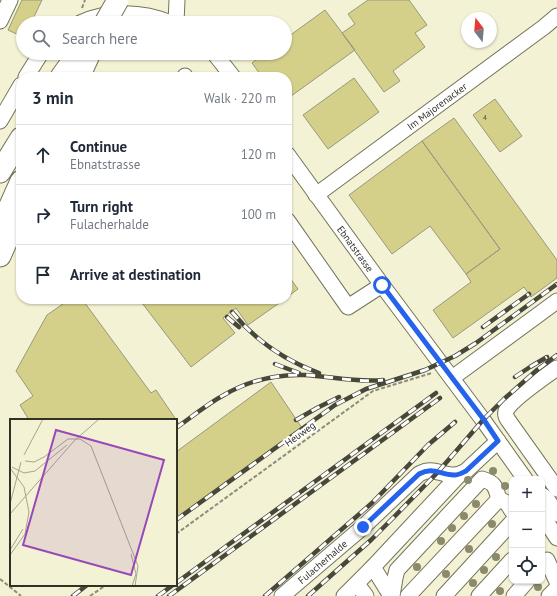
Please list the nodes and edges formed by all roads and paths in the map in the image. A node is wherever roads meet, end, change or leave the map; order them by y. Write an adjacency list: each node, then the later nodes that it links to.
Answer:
1 (10, 0): 11 (street)
2 (104, 0): 5 (highway)
3 (118, 0): 7 (highway, bridge)
4 (177, 0): 9 (street)
5 (96, 16)
6 (101, 16): 8 (street)
7 (109, 16)
8 (149, 16)
9 (176, 16)
10 (557, 16): 24 (street, Im Majorenacker)
11 (0, 21)
12 (37, 60): 15 (street)
13 (220, 60): 17 (street)
14 (77, 63): 16 (highway)
15 (29, 72)
16 (67, 72)
17 (229, 72)
18 (16, 94): 19 (street)
19 (0, 121)
20 (16, 146): 22 (highway)
21 (292, 161): 24 (street, Ebnatstrasse)
22 (0, 172)
23 (16, 192): 27 (highway)
24 (316, 195): 29 (street, Ebnatstrasse)
25 (16, 219): 28 (highway)
26 (292, 227): 29 (street)
27 (0, 228)
28 (0, 256)
29 (382, 285): 32 (street, Ebnatstrasse)
30 (557, 300): 32 (street)
31 (557, 368): 36 (street)
32 (448, 374): 33 (street, Ebnatstrasse); 43 (path, Heuweg)
33 (498, 441): 34 (street); 35 (street, Ebnatstrasse)
34 (460, 474): 47 (street); 56 (street, Fulacherhalde)
35 (523, 476)
36 (557, 489)
37 (545, 497): 40 (street)
38 (500, 499): 39 (street); 59 (street); 60 (street)
39 (509, 506)
40 (557, 514)
41 (545, 520): 44 (street)
42 (509, 525): 61 (street)
43 (177, 533)
44 (557, 538)
45 (545, 561): 49 (street)
46 (509, 563): 62 (street)
47 (373, 568): 50 (street); 59 (street)
48 (0, 579): 54 (path)
49 (557, 582)
50 (357, 584): 57 (street); 58 (street)
51 (524, 584): 63 (street)
52 (105, 586): 55 (path)
53 (557, 588): 64 (street)
54 (21, 596)
55 (90, 596)
56 (282, 596)
57 (344, 596)
58 (366, 596)
59 (392, 596)
60 (408, 596)
61 (444, 596)
62 (479, 596)
63 (514, 596)
64 (549, 596)

